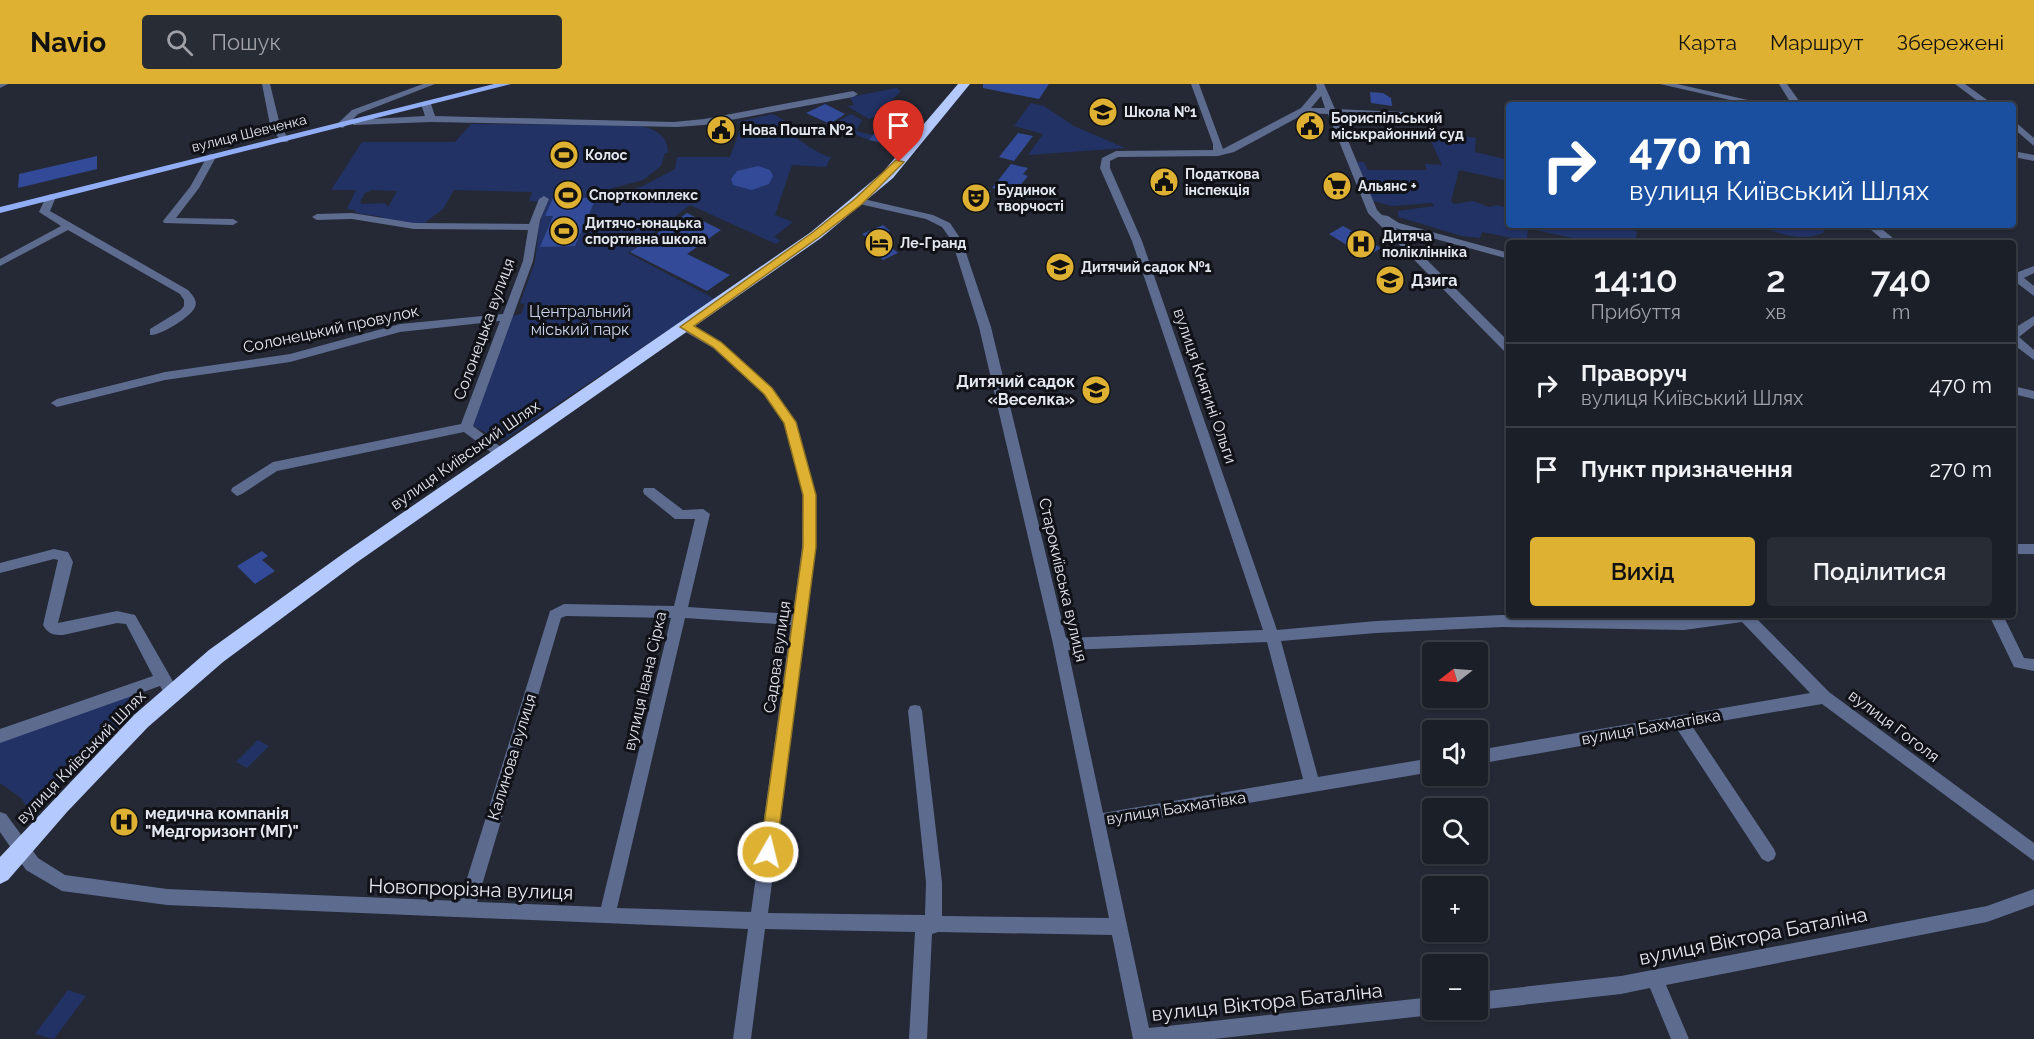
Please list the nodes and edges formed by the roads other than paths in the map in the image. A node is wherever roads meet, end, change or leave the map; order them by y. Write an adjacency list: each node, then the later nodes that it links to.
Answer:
1 (266, 84): 24 (street)
2 (431, 84): 22 (street)
3 (506, 84): 16 (main road, вулиця Шевченка)
4 (964, 84): 32 (highway, вулиця Київський Шлях)
5 (1195, 84): 26 (street)
6 (1664, 84): 10 (street)
7 (1783, 84): 14 (street)
8 (1959, 84): 15 (street)
9 (1321, 87): 17 (street); 18 (street)
10 (1689, 90): 12 (street); 13 (street)
11 (853, 94): 20 (street)
12 (1703, 102)
13 (1750, 102)
14 (1795, 102)
15 (1985, 102)
16 (426, 104): 20 (street); 21 (main road, вулиця Шевченка)
17 (1304, 110): 18 (street); 26 (street)
18 (1333, 112): 19 (street); 34 (street)
19 (1421, 116)
20 (431, 119): 21 (street)
21 (354, 122): 22 (main road, вулиця Шевченка)
22 (340, 126): 24 (main road, вулиця Шевченка)
23 (2016, 126): 25 (street)
24 (284, 140): 28 (main road, вулиця Шевченка)
25 (2034, 143)
26 (1218, 153): 68 (street, вулиця Княгині Ольги)
27 (2016, 155): 29 (street)
28 (211, 158): 30 (main road, вулиця Шевченка); 36 (street)
29 (2034, 158)
30 (51, 197): 33 (main road, вулиця Шевченка); 37 (street)
31 (544, 199): 38 (street, Солонецька вулиця)
32 (859, 201): 47 (highway, вулиця Київський Шлях); 69 (street, Старокиївська вулиця)
33 (0, 210)
34 (1372, 211): 41 (street); 51 (street)
35 (317, 217): 38 (street)
36 (233, 222)
37 (68, 226): 42 (street); 48 (street)
38 (534, 227): 45 (street, Солонецька вулиця)
39 (1874, 228): 40 (street)
40 (1890, 240)
41 (1506, 255)
42 (0, 263)
43 (2034, 269): 44 (street)
44 (2034, 292)
45 (507, 317): 55 (street, Солонецький провулок); 56 (street, Солонецька вулиця)
46 (2034, 320): 49 (street)
47 (686, 327): 57 (highway, вулиця Київський Шлях); 67 (street, Садова вулиця)
48 (154, 332)
49 (2016, 334)
50 (2016, 339): 52 (street)
51 (1506, 346)
52 (2034, 356)
53 (2016, 391): 54 (street)
54 (2034, 395)
55 (57, 403)
56 (466, 427): 57 (street); 58 (street)
57 (498, 456): 71 (highway, вулиця Київський Шлях)
58 (237, 491)
59 (649, 491): 63 (street, вулиця Івана Сірка)
60 (2016, 549): 61 (street)
61 (2034, 549)
62 (0, 568): 71 (street)
63 (680, 612): 67 (street); 86 (street, Калинова вулиця); 87 (street, вулиця Івана Сірка)
64 (1725, 618): 68 (street)
65 (1748, 618): 72 (street, вулиця Гоголя)
66 (1997, 618): 70 (street)
67 (800, 620): 88 (street, Садова вулиця)
68 (1272, 636): 69 (street); 78 (street)
69 (1060, 644): 80 (street, Старокиївська вулиця)
70 (2034, 665)
71 (168, 685): 75 (street); 81 (highway, вулиця Київський Шлях)
72 (1824, 697): 74 (street, вулиця Бахматівка); 82 (street, вулиця Гоголя)
73 (915, 711): 89 (street)
74 (1680, 722): 76 (street, вулиця Бахматівка); 83 (street)
75 (0, 736)
76 (1488, 755)
77 (1422, 767): 78 (street, вулиця Бахматівка)
78 (1313, 786): 80 (street, вулиця Бахматівка)
79 (0, 819): 81 (street, Новопрорізна вулиця)
80 (1097, 821): 90 (street, Старокиївська вулиця)
81 (21, 849): 84 (highway, вулиця Київський Шлях); 86 (street, Новопрорізна вулиця)
82 (2034, 853)
83 (1768, 854)
84 (0, 873)
85 (2034, 897): 91 (street, вулиця Віктора Баталіна)
86 (466, 910): 87 (street, Новопрорізна вулиця)
87 (607, 916): 88 (street, Новопрорізна вулиця)
88 (758, 921): 89 (street, Новопрорізна вулиця); 94 (street, Садова вулиця)
89 (929, 926): 90 (street, Новопрорізна вулиця); 95 (street)
90 (1119, 927): 96 (street, Старокиївська вулиця)
91 (1654, 978): 92 (street, вулиця Віктора Баталіна); 97 (street)
92 (1488, 1000)
93 (1422, 1007): 96 (street, вулиця Віктора Баталіна)
94 (742, 1039)
95 (918, 1039)
96 (1142, 1039)
97 (1680, 1039)

